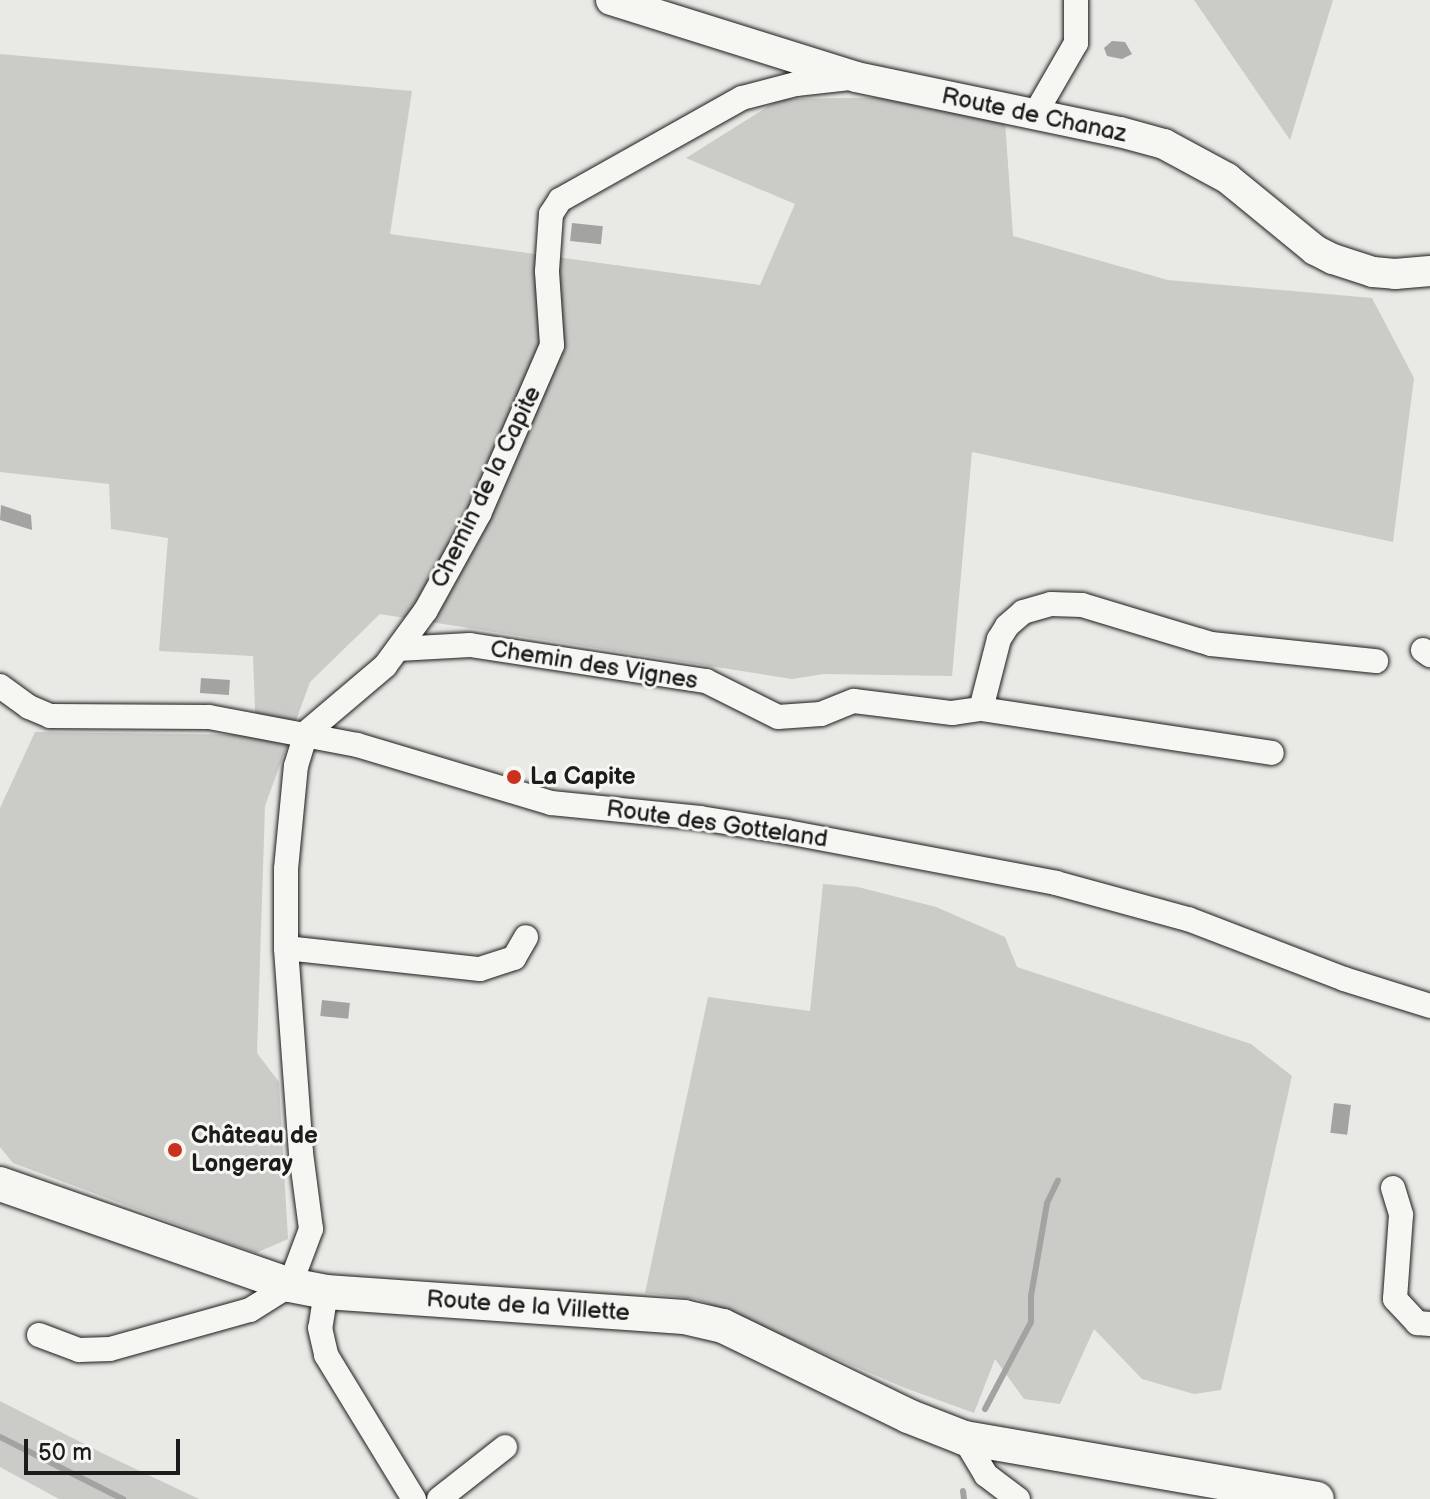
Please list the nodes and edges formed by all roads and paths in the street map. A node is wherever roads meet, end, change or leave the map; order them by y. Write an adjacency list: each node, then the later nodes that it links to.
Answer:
1 (611, 0): 3 (street, Route de Chanaz)
2 (1076, 0): 4 (street)
3 (856, 77): 4 (street, Route de Chanaz); 6 (street, Chemin de la Capite)
4 (1035, 114): 5 (street, Route de Chanaz)
5 (1430, 271)
6 (398, 649): 9 (street, Chemin des Vignes); 10 (street, Chemin de la Capite)
7 (1376, 661): 9 (street)
8 (0, 686): 10 (street, Route des Gotteland)
9 (981, 709): 11 (street, Chemin des Vignes)
10 (306, 733): 13 (street); 14 (street, Route des Gotteland)
11 (1272, 753)
12 (526, 937): 13 (street)
13 (286, 948): 17 (street)
14 (1430, 1006)
15 (0, 1184): 17 (main road, Route de la Villette)
16 (1393, 1188): 19 (street)
17 (290, 1285): 18 (main road, Route de la Villette); 20 (street)
18 (326, 1292): 21 (main road, Route de la Villette); 23 (street)
19 (1430, 1324)
20 (39, 1335)
21 (964, 1438): 25 (street); 26 (main road, Route de la Villette)
22 (505, 1447): 24 (street)
23 (414, 1499)
24 (439, 1499)
25 (1018, 1499)
26 (1317, 1499)

